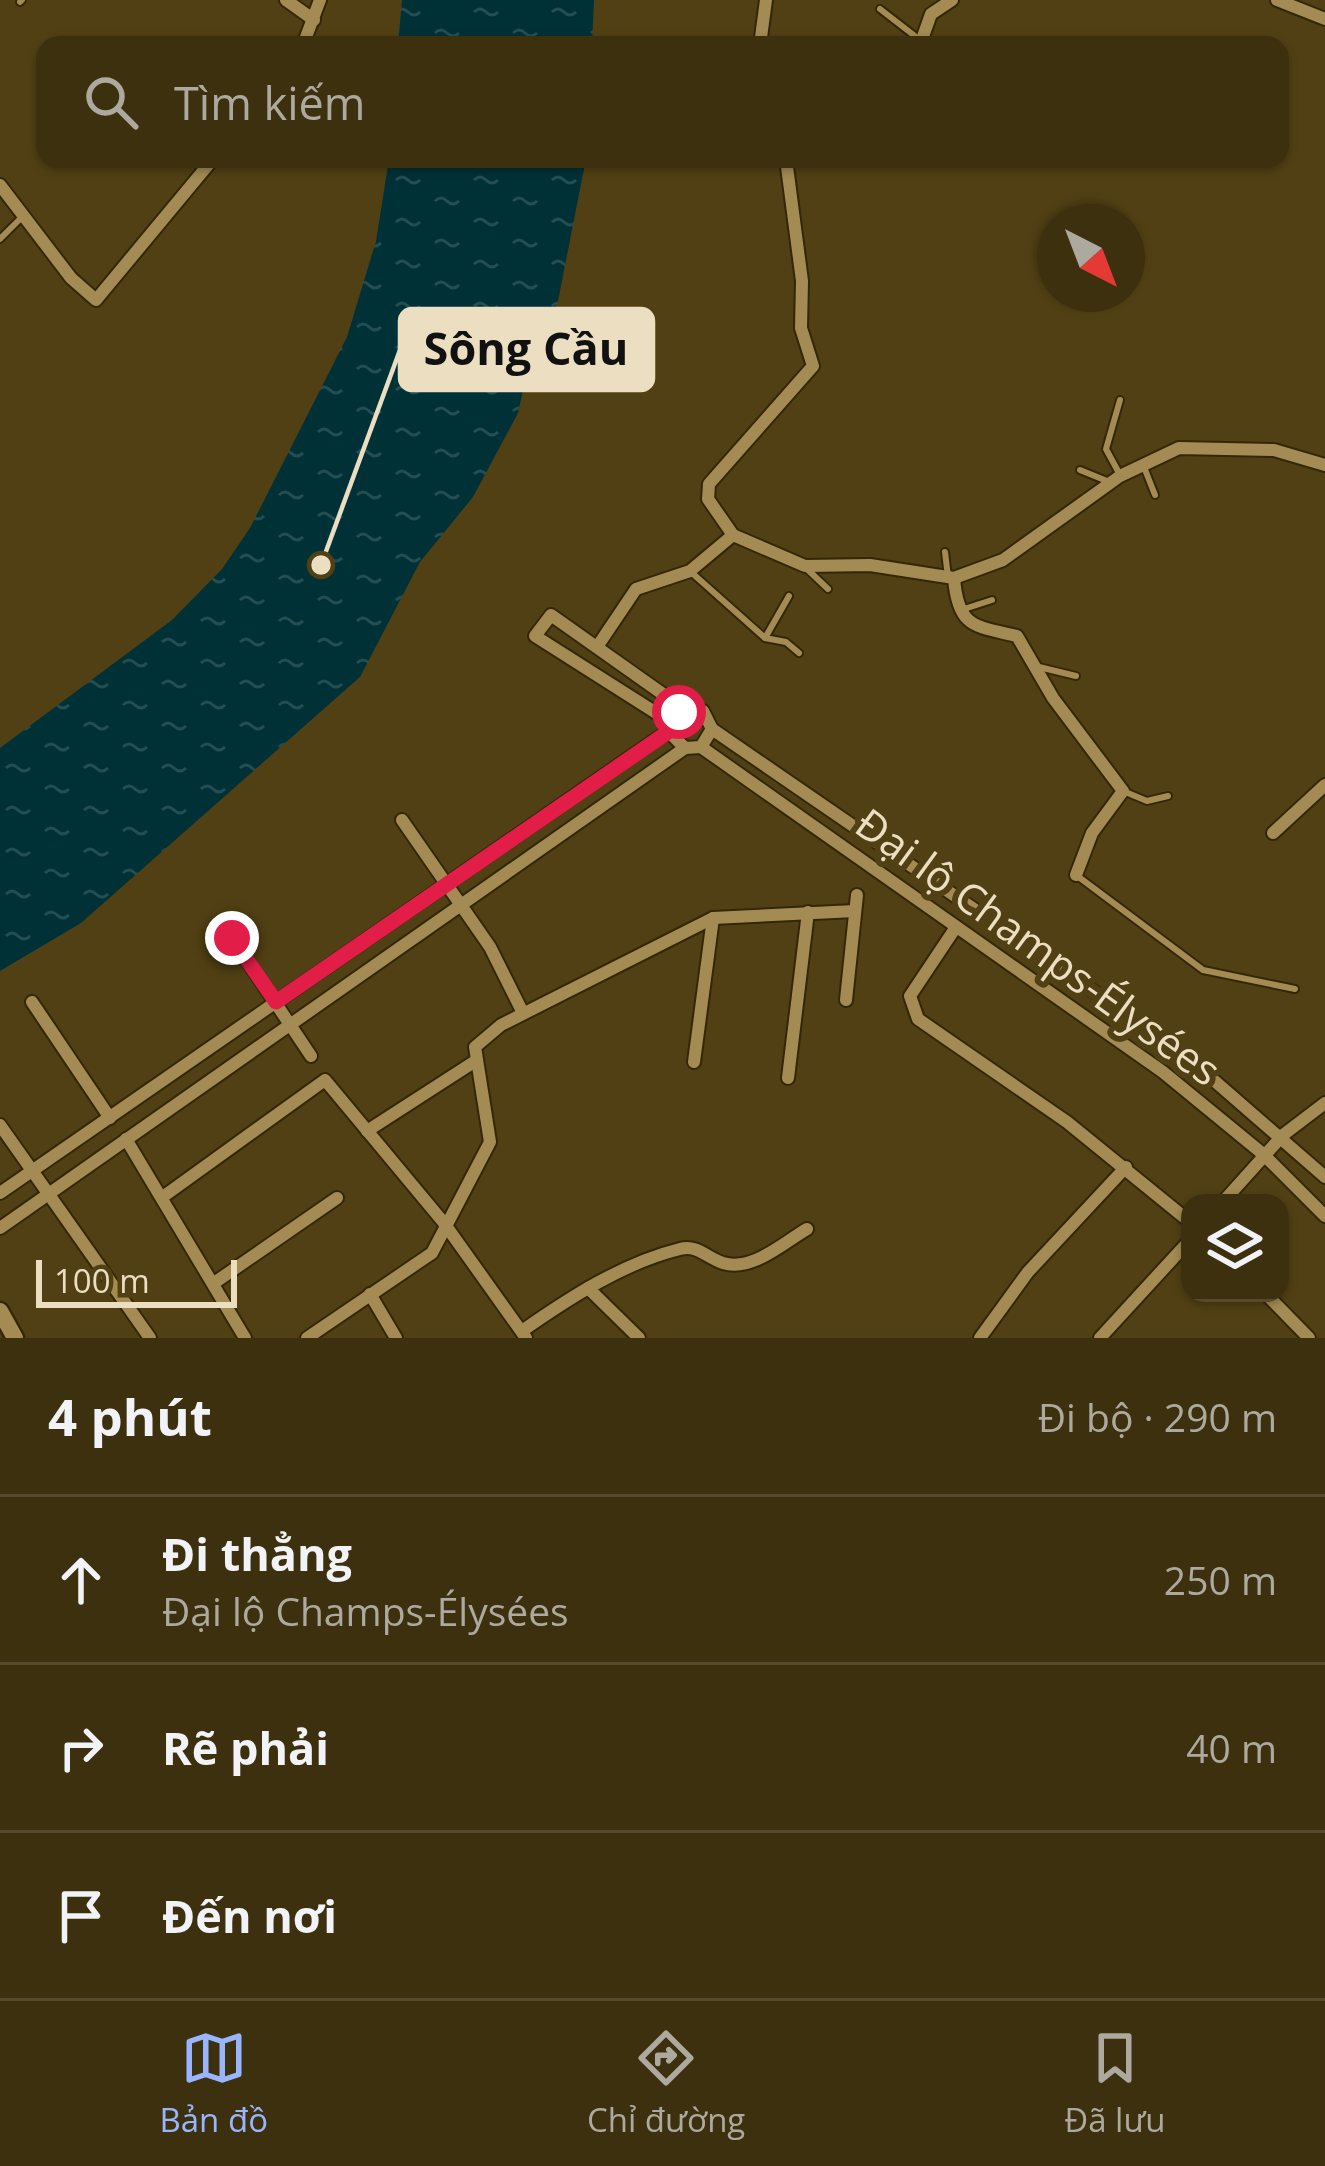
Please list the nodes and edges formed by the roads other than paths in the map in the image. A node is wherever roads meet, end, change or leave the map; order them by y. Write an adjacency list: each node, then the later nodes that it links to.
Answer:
1 (286, 0): 7 (street)
2 (320, 0): 7 (street)
3 (766, 0): 10 (street)
4 (952, 0): 12 (street)
5 (1277, 0): 8 (street)
6 (880, 9): 11 (lane)
7 (314, 20): 9 (street)
8 (1325, 20)
9 (307, 36)
10 (761, 36)
11 (912, 36)
12 (923, 36)
13 (206, 168): 16 (street)
14 (787, 168): 24 (street)
15 (0, 185): 16 (street)
16 (25, 214): 17 (lane)
17 (0, 239)
18 (1120, 400): 22 (lane)
19 (1142, 464): 20 (street); 22 (street); 23 (lane)
20 (1325, 464)
21 (1080, 470): 22 (lane)
22 (1115, 480): 28 (street)
23 (1155, 495)
24 (734, 535): 26 (street); 27 (street)
25 (945, 552): 28 (lane)
26 (805, 566): 28 (street); 29 (lane)
27 (690, 571): 33 (lane); 34 (street)
28 (951, 578): 32 (street)
29 (828, 589)
30 (789, 596): 33 (lane)
31 (992, 600): 32 (lane)
32 (962, 610): 36 (street)
33 (765, 638): 35 (lane)
34 (597, 647): 38 (street, Đại lộ Champs-Élysées); 39 (street, Đại lộ Champs-Élysées)
35 (799, 653)
36 (1036, 666): 37 (lane); 44 (street)
37 (1076, 676)
38 (684, 709): 39 (street); 40 (street, Đại lộ Champs-Élysées)
39 (672, 726): 42 (street); 49 (street)
40 (712, 729): 41 (street); 71 (street, Đại lộ Champs-Élysées)
41 (701, 747): 42 (street); 55 (street, Đại lộ Champs-Élysées)
42 (685, 748): 51 (street)
43 (1325, 784): 47 (street)
44 (1124, 791): 45 (lane); 48 (street)
45 (1168, 796)
46 (402, 820): 49 (street)
47 (1273, 833)
48 (1076, 875): 57 (lane)
49 (448, 884): 51 (street); 60 (street)
50 (857, 895): 52 (street)
51 (460, 903): 61 (street); 62 (street)
52 (855, 911): 53 (street); 58 (street)
53 (808, 912): 54 (street); 66 (street)
54 (713, 918): 61 (street); 65 (street)
55 (956, 927): 73 (street, Đại lộ Champs-Élysées); 74 (street)
56 (232, 938): 60 (street)
57 (1295, 989)
58 (846, 1000)
59 (32, 1002): 68 (street)
60 (276, 1002): 62 (street); 68 (street)
61 (523, 1013): 64 (street)
62 (290, 1023): 63 (street); 72 (street)
63 (311, 1056)
64 (477, 1060): 70 (street); 84 (street)
65 (694, 1062)
66 (788, 1078)
67 (1325, 1103): 71 (street)
68 (110, 1118): 75 (street)
69 (0, 1125): 75 (street)
70 (368, 1131): 80 (street); 84 (street)
71 (1283, 1135): 73 (street); 76 (street, Đại lộ Champs-Élysées)
72 (126, 1139): 78 (street); 80 (street)
73 (1263, 1154): 79 (street); 83 (street, Đại lộ Champs-Élysées)
74 (1126, 1167): 82 (street); 100 (street)
75 (32, 1171): 77 (street); 78 (street)
76 (1325, 1177)
77 (0, 1193)
78 (48, 1193): 85 (street); 95 (street)
79 (1230, 1194)
80 (164, 1196): 88 (street)
81 (337, 1198): 88 (street)
82 (1181, 1214)
83 (1325, 1216)
84 (444, 1222): 90 (street); 93 (street)
85 (0, 1228)
86 (807, 1228): 89 (street)
87 (1181, 1250): 101 (street)
88 (214, 1283): 96 (street)
89 (589, 1288): 93 (street); 99 (street)
90 (370, 1294): 97 (street); 98 (street)
91 (1274, 1302): 102 (street)
92 (0, 1311): 94 (main road)
93 (524, 1334)
94 (15, 1338)
95 (150, 1338)
96 (245, 1338)
97 (307, 1338)
98 (396, 1338)
99 (639, 1338)
100 (980, 1338)
101 (1100, 1338)
102 (1309, 1338)

